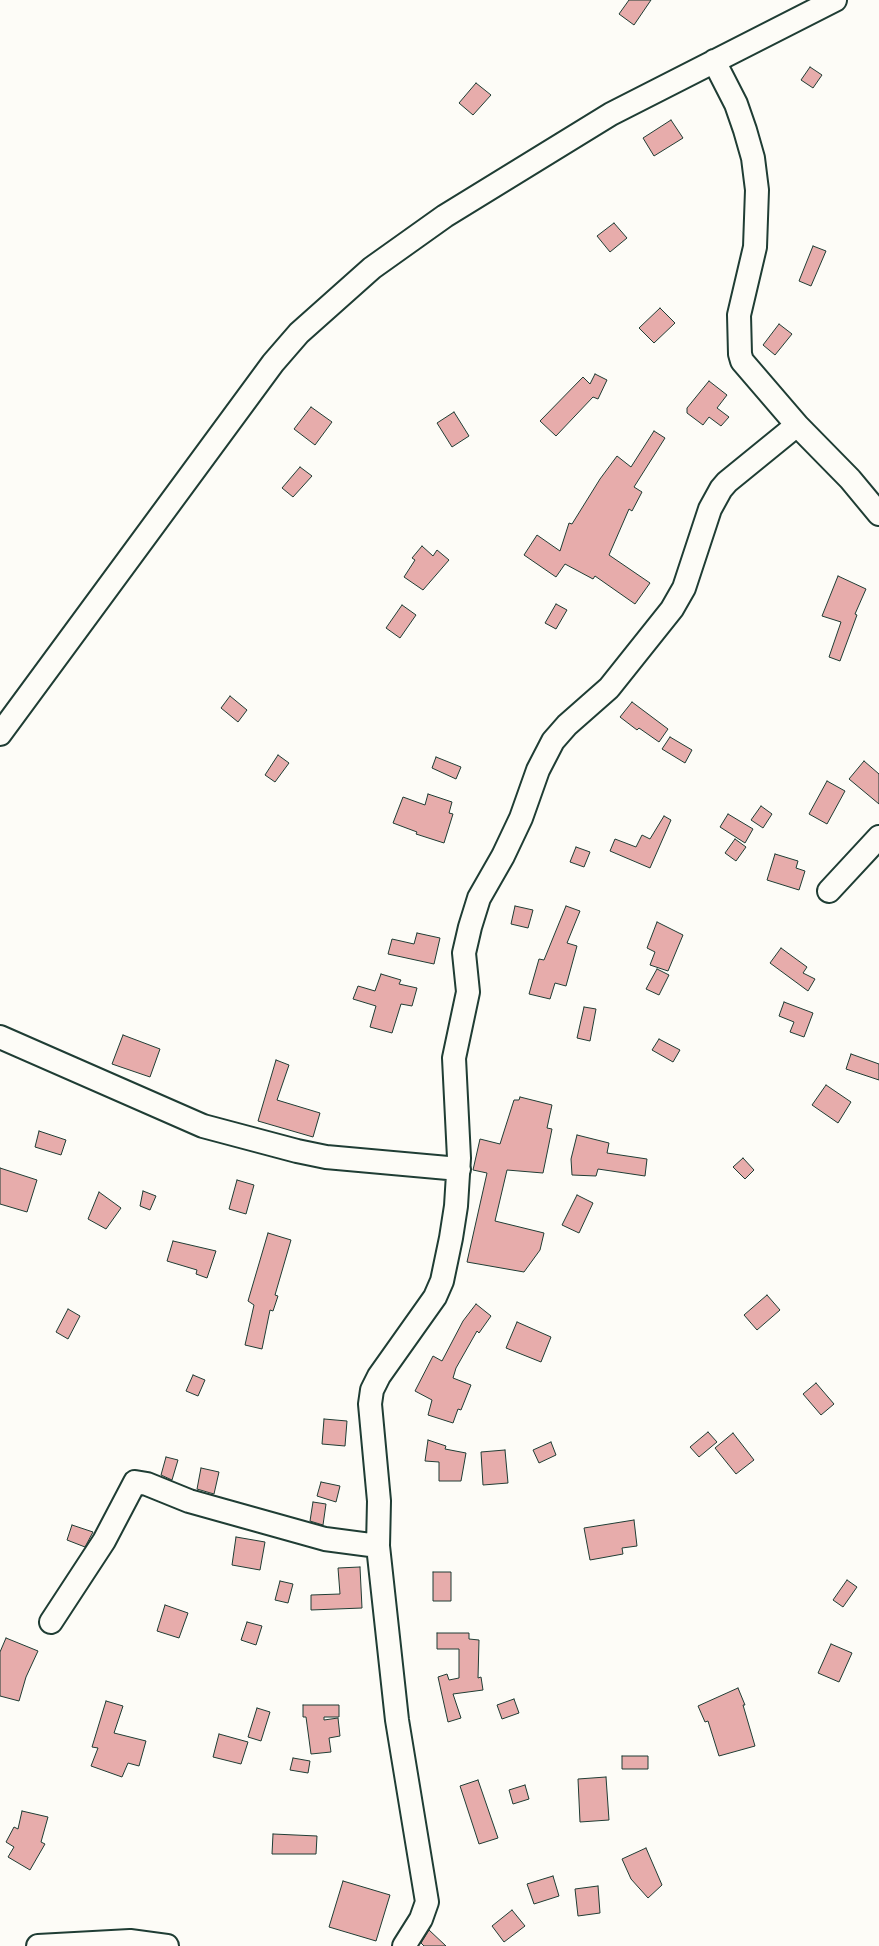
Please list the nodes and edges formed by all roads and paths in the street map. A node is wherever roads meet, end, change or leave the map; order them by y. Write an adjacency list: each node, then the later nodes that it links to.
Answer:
1 (835, 0): 2 (street)
2 (714, 62): 3 (street); 5 (street)
3 (797, 425): 4 (street); 9 (street)
4 (879, 514)
5 (0, 734)
6 (879, 837): 7 (street)
7 (829, 891)
8 (0, 1037): 9 (street)
9 (459, 1169): 10 (street)
10 (378, 1546): 11 (street); 14 (street)
11 (51, 1622)
12 (38, 1946): 13 (street)
13 (167, 1946)
14 (404, 1946)

